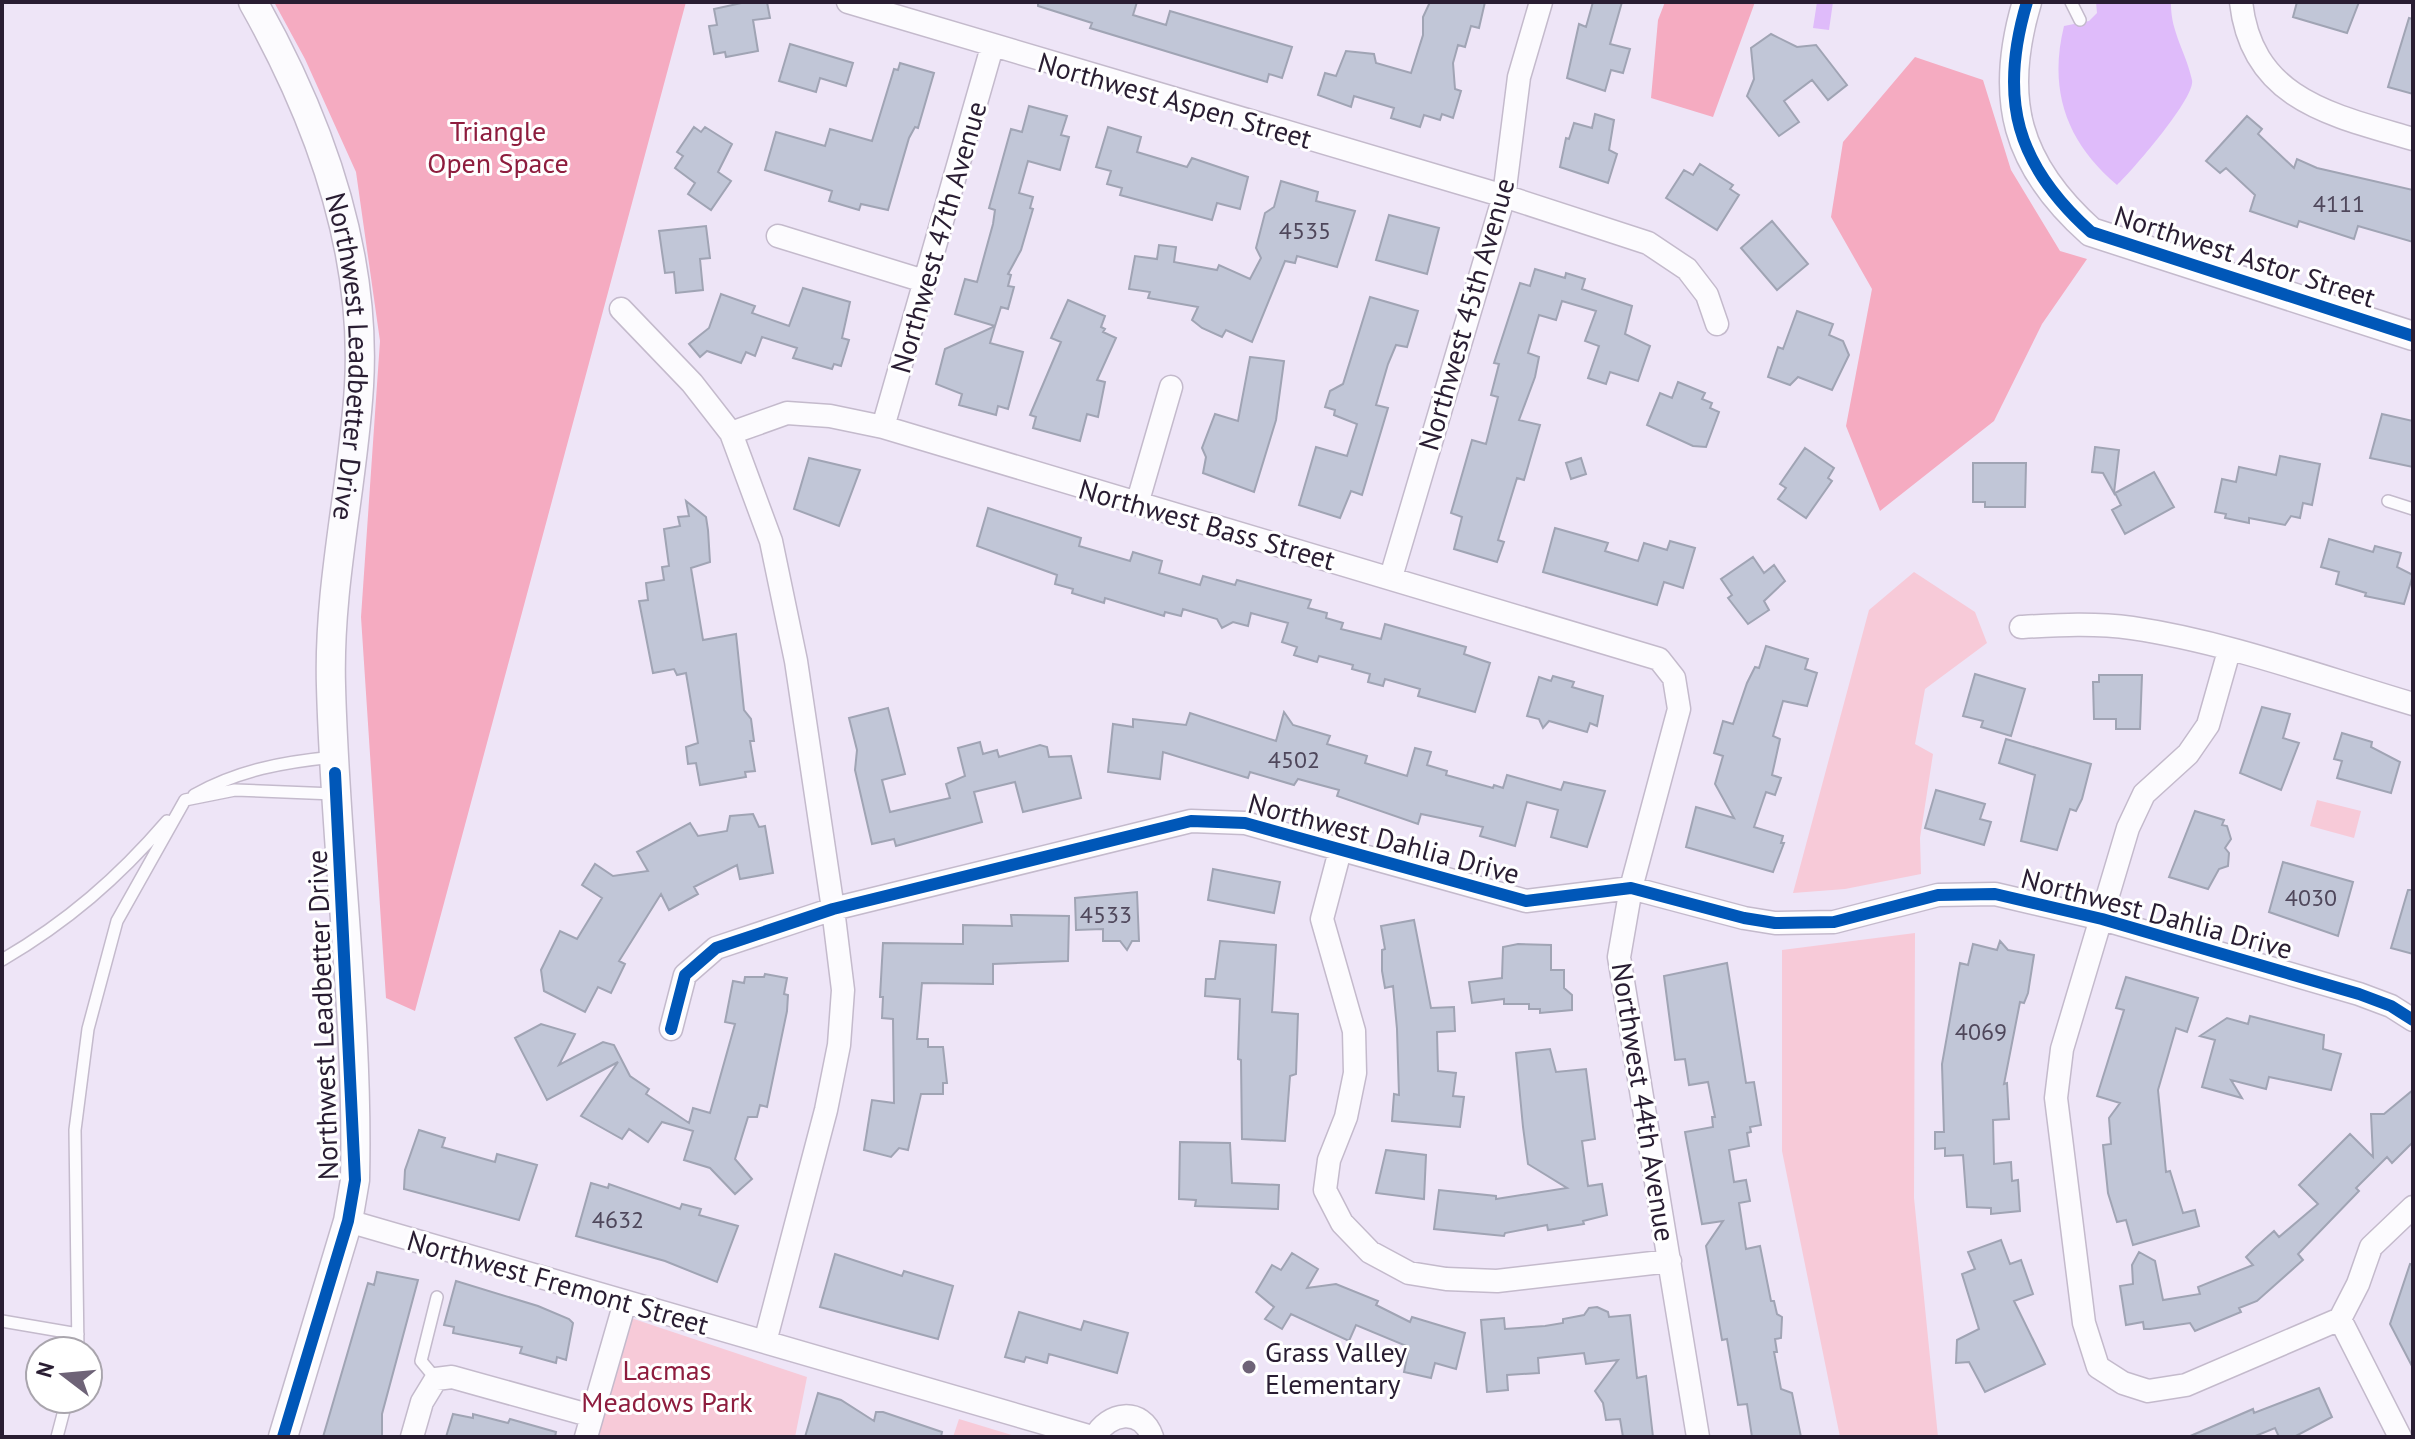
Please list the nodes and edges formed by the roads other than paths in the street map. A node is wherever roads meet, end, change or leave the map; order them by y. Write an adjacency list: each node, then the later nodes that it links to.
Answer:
1 (253, 2): 27 (street, Northwest Leadbetter Drive)
2 (848, 2): 8 (street, Northwest Aspen Street)
3 (1541, 2): 10 (street, Northwest 45th Avenue)
4 (2027, 2): 15 (street, Northwest Astor Street)
5 (2071, 2): 7 (lane)
6 (2241, 2): 9 (street)
7 (2080, 20)
8 (992, 47): 10 (street, Northwest Aspen Street); 12 (street, Northwest 47th Avenue)
9 (2413, 139)
10 (1504, 196): 14 (street, Northwest Aspen Street); 22 (street, Northwest 45th Avenue)
11 (778, 236): 12 (street)
12 (924, 281): 17 (street, Northwest 47th Avenue)
13 (621, 309): 18 (street)
14 (1717, 324)
15 (2413, 336)
16 (1171, 387): 20 (street)
17 (883, 427): 18 (street, Northwest Bass Street); 20 (street, Northwest Bass Street)
18 (731, 433): 32 (street)
19 (2388, 501): 21 (lane)
20 (1137, 504): 22 (street, Northwest Bass Street)
21 (2413, 509)
22 (1391, 577): 25 (street, Northwest Bass Street)
23 (2021, 627): 24 (street)
24 (2229, 651): 26 (street); 33 (street)
25 (1674, 678): 31 (street, Northwest 44th Avenue)
26 (2413, 704)
27 (334, 757): 28 (street, Northwest Leadbetter Drive); 29 (lane)
28 (336, 795): 29 (lane); 38 (street, Northwest Leadbetter Drive)
29 (185, 800): 34 (lane); 44 (lane)
30 (1341, 847): 31 (street, Northwest Dahlia Drive); 32 (street, Northwest Dahlia Drive); 39 (street)
31 (1631, 888): 33 (street, Northwest Dahlia Drive); 39 (street, Northwest 44th Avenue)
32 (833, 909): 36 (street, Northwest Dahlia Drive); 45 (street)
33 (2102, 919): 35 (street, Northwest Dahlia Drive); 42 (street)
34 (2, 960)
35 (2413, 1020)
36 (671, 1029)
37 (2413, 1207): 42 (street)
38 (348, 1221): 41 (street, Northwest Fremont Street); 50 (street, Northwest Leadbetter Drive)
39 (1670, 1261): 54 (street, Northwest 44th Avenue)
40 (437, 1297): 46 (lane)
41 (625, 1302): 45 (street, Northwest Fremont Street); 48 (street)
42 (2340, 1319): 55 (street)
43 (2, 1321): 44 (lane)
44 (78, 1334)
45 (765, 1342): 52 (street, Northwest Fremont Street)
46 (436, 1379): 48 (street); 51 (street)
47 (63, 1415): 49 (lane)
48 (589, 1426)
49 (57, 1437)
50 (283, 1437)
51 (412, 1437)
52 (1094, 1437): 53 (street)
53 (1152, 1437)
54 (1698, 1437)
55 (2400, 1437)

